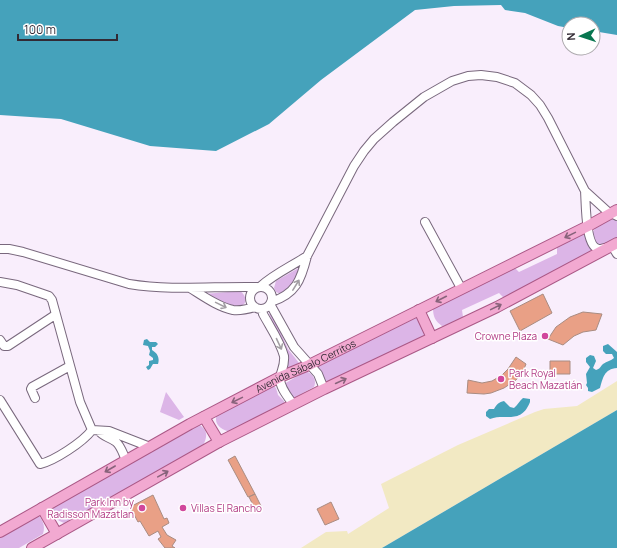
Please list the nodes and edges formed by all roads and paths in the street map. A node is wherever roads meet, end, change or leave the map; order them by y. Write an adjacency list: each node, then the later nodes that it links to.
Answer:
1 (585, 192): 2 (street); 4 (street); 7 (street)
2 (615, 213): 4 (main road, Avenida Sábalo Cerritos)
3 (426, 222): 11 (street)
4 (588, 226): 5 (street); 11 (main road, Avenida Sábalo Cerritos, one-way to 11)
5 (615, 248): 16 (main road, one-way to 5)
6 (0, 249): 10 (street)
7 (307, 256): 9 (street); 12 (street, one-way to 7)
8 (0, 282): 15 (street)
9 (259, 286): 10 (street); 12 (street); 13 (street)
10 (189, 288): 13 (street, one-way to 13)
11 (461, 288): 14 (main road, Avenida Sábalo Cerritos, one-way to 14)
12 (271, 303): 13 (street); 18 (street)
13 (258, 308): 20 (street, one-way to 20)
14 (419, 310): 16 (main road); 18 (main road, Avenida Sábalo Cerritos)
15 (56, 315): 17 (street); 19 (street)
16 (432, 338): 21 (main road, one-way to 16)
17 (0, 340)
18 (310, 365): 20 (main road, Avenida Sábalo Cerritos); 21 (street)
19 (70, 366): 22 (street); 26 (street)
20 (280, 377): 24 (street); 25 (main road, Avenida Sábalo Cerritos, one-way to 25)
21 (324, 389): 24 (main road)
22 (35, 398)
23 (0, 400): 26 (street)
24 (293, 404): 28 (main road)
25 (204, 416): 28 (main road); 29 (main road, Avenida Sábalo Cerritos)
26 (95, 431): 27 (street)
27 (117, 437): 29 (street); 30 (street)
28 (219, 442): 33 (main road, one-way to 28)
29 (150, 447): 30 (main road, Avenida Sábalo Cerritos)
30 (126, 460): 31 (main road, Avenida Sábalo Cerritos, one-way to 31)
31 (42, 508): 32 (main road, Avenida Sábalo Cerritos); 33 (main road)
32 (0, 532)
33 (57, 534): 34 (main road)
34 (32, 548)

